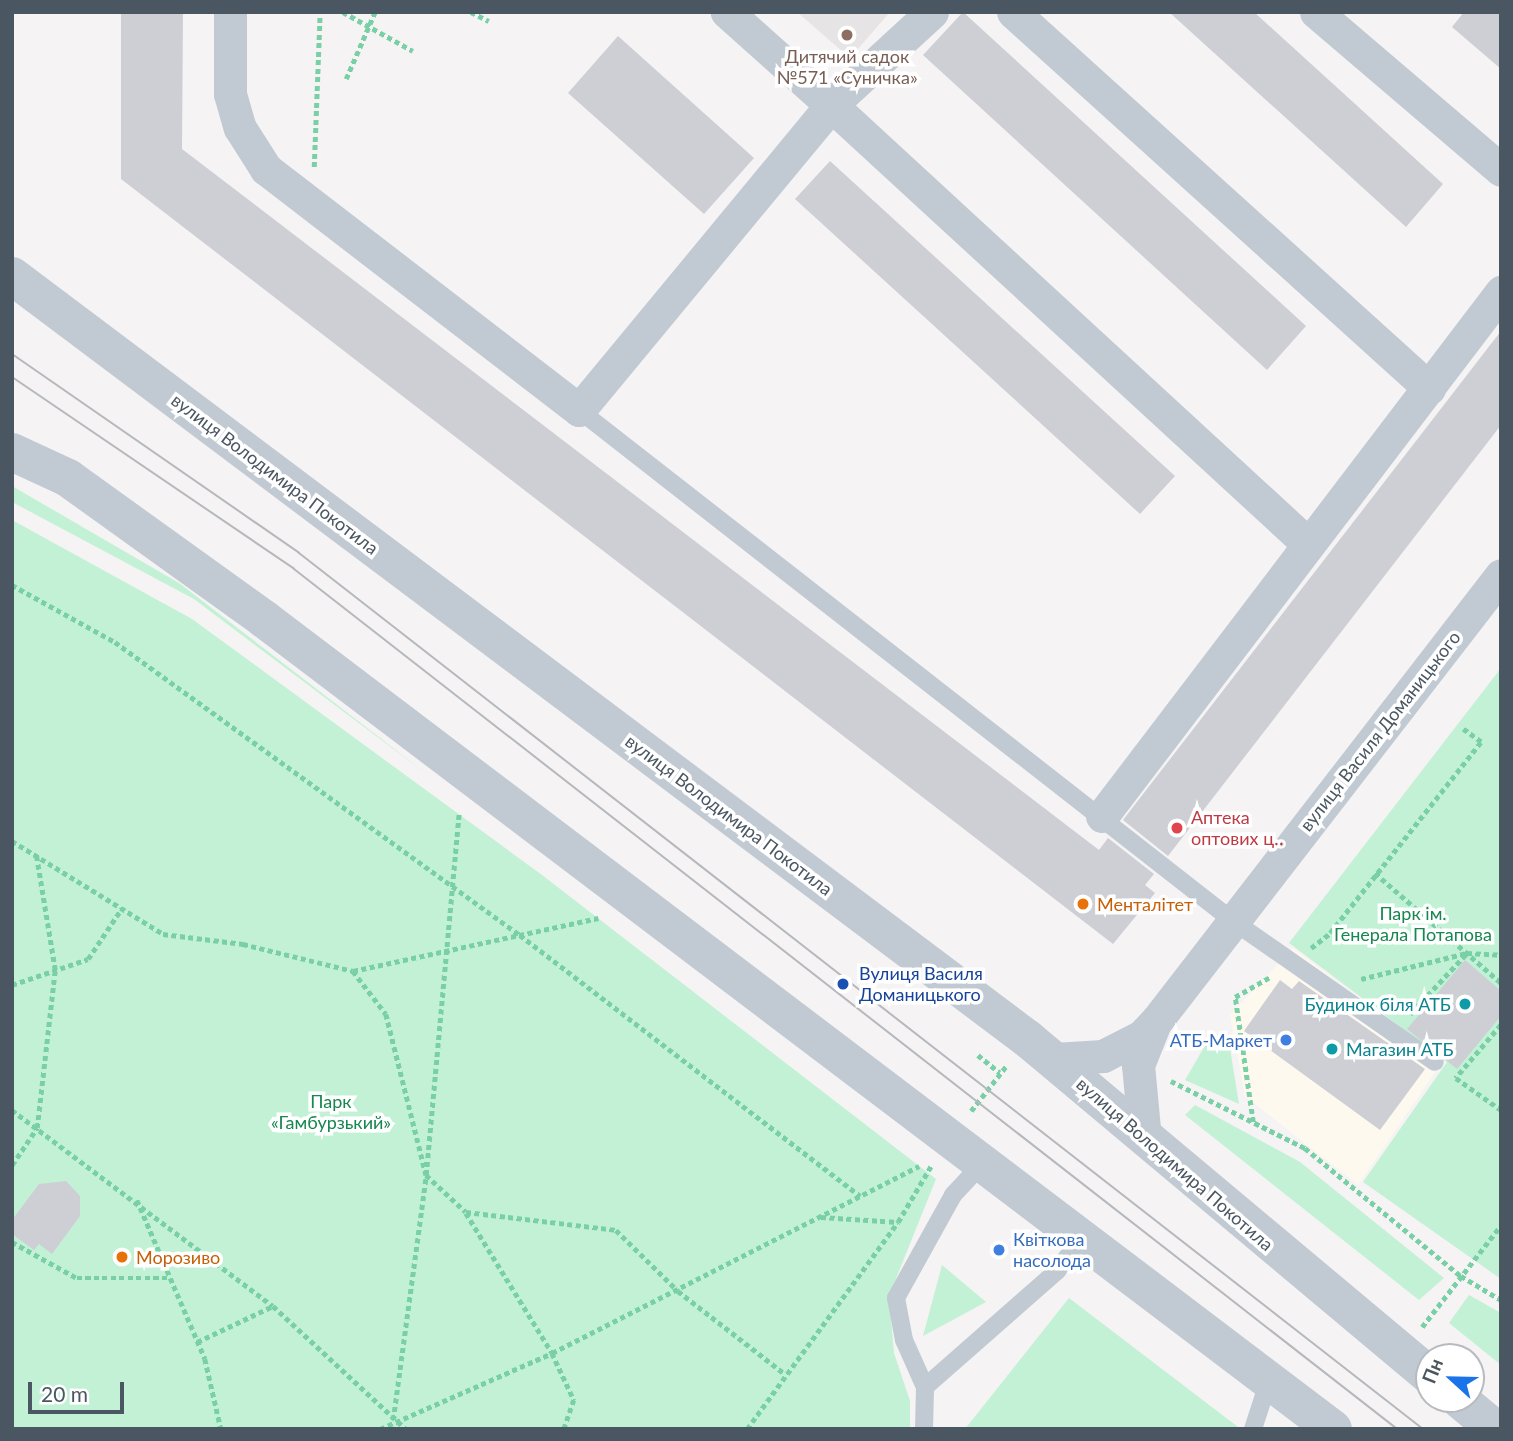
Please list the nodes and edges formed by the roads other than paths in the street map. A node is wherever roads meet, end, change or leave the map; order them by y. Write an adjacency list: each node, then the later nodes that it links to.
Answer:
1 (230, 12): 11 (street)
2 (727, 12): 6 (street)
3 (932, 12): 6 (street)
4 (1013, 12): 10 (street)
5 (1316, 12): 7 (street)
6 (831, 106): 11 (street); 13 (street)
7 (1501, 170)
8 (12, 276): 18 (street, вулиця Володимира Покотила)
9 (1501, 292): 10 (street)
10 (1429, 388): 13 (street)
11 (579, 410): 15 (lane)
12 (12, 452): 21 (street)
13 (1308, 544): 15 (street)
14 (1501, 575): 16 (street, вулиця Василя Доманицького)
15 (1102, 816): 16 (lane)
16 (1233, 921): 17 (street, вулиця Василя Доманицького); 19 (lane)
17 (1157, 1020): 18 (street, вулиця Василя Доманицького); 20 (street, вулиця Василя Доманицького)
18 (1041, 1049): 20 (street, вулиця Володимира Покотила)
19 (1435, 1062)
20 (1145, 1139): 23 (street, вулиця Володимира Покотила)
21 (981, 1165): 22 (street); 25 (lane)
22 (1080, 1239): 24 (street); 25 (lane)
23 (1415, 1363)
24 (1269, 1380): 28 (lane); 29 (street)
25 (925, 1387): 27 (lane)
26 (1476, 1413): 30 (street)
27 (924, 1429)
28 (1253, 1429)
29 (1333, 1429)
30 (1495, 1429)

